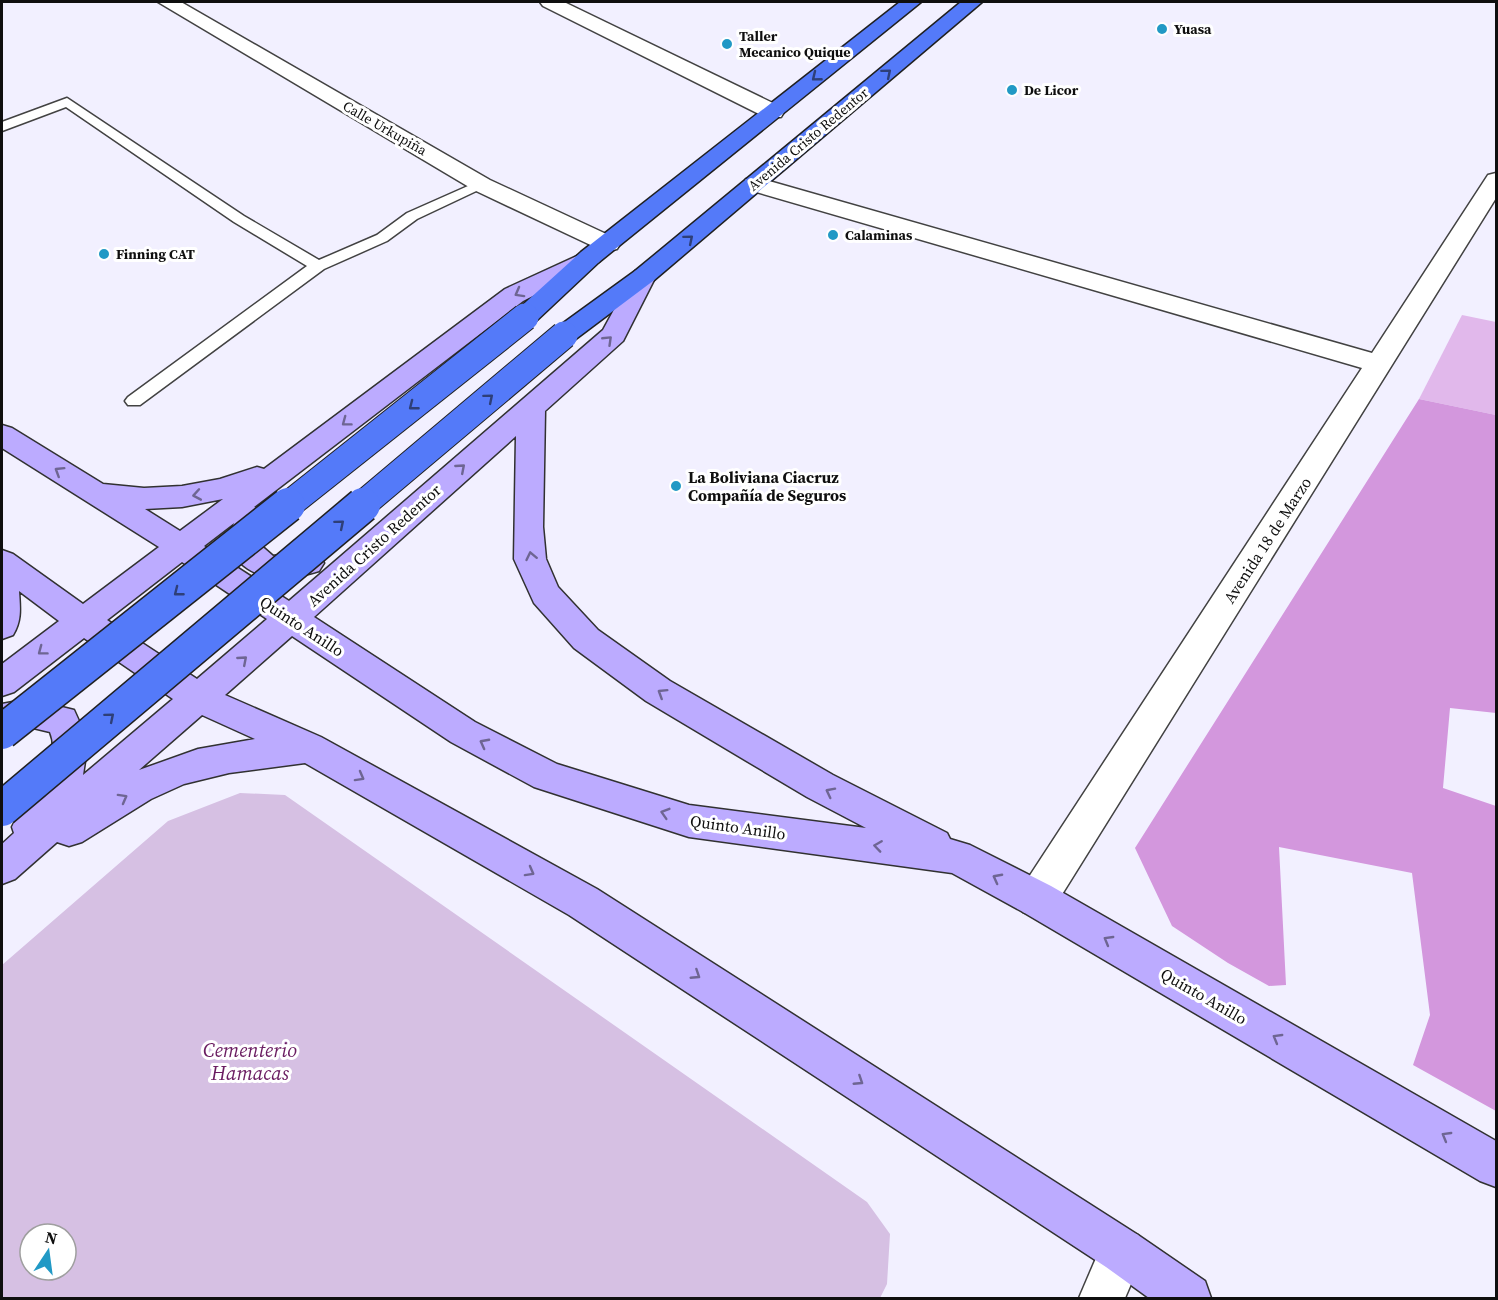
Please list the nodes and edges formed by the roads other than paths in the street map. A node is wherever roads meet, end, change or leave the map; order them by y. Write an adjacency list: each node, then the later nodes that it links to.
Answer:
1 (168, 2): 9 (street, Calle Urkupiña)
2 (550, 2): 5 (street)
3 (911, 2): 5 (highway, one-way to 5)
4 (972, 2): 8 (highway, Avenida Cristo Redentor, one-way to 4)
5 (773, 112): 10 (highway)
6 (2, 127): 11 (lane)
7 (1497, 180): 13 (street, Avenida 18 de Marzo)
8 (754, 184): 12 (highway, Avenida Cristo Redentor, one-way to 8); 13 (street)
9 (482, 185): 10 (street, Calle Urkupiña); 11 (lane)
10 (599, 250): 17 (main road, one-way to 17); 29 (highway, one-way to 29, bridge)
11 (318, 266): 14 (lane)
12 (644, 276): 15 (main road, Avenida Cristo Redentor, one-way to 12); 31 (highway, Avenida Cristo Redentor, one-way to 12, bridge)
13 (1380, 364): 36 (street, Avenida 18 de Marzo)
14 (134, 401)
15 (531, 407): 19 (main road, Avenida Cristo Redentor, one-way to 15); 32 (main road, one-way to 15)
16 (2, 435): 18 (main road, Quinto Anillo, one-way to 16)
17 (292, 463): 18 (main road, one-way to 18); 19 (main road); 20 (main road)
18 (92, 491): 20 (main road, Quinto Anillo)
19 (402, 520): 23 (main road, Avenida Cristo Redentor)
20 (181, 546): 23 (main road, Quinto Anillo); 24 (main road)
21 (2, 562): 24 (main road)
22 (2, 570): 25 (main road)
23 (291, 618): 27 (main road, Avenida Cristo Redentor, one-way to 23); 32 (main road, Quinto Anillo, one-way to 23)
24 (83, 621): 26 (main road, one-way to 26); 27 (main road)
25 (2, 626)
26 (2, 682)
27 (199, 698): 30 (main road); 34 (main road, Avenida Cristo Redentor)
28 (2, 719): 33 (main road)
29 (2, 732)
30 (309, 748): 35 (main road, one-way to 30); 38 (main road, one-way to 38)
31 (2, 809)
32 (957, 857): 36 (main road, Quinto Anillo, one-way to 32)
33 (2, 861)
34 (2, 867)
35 (2, 872)
36 (1036, 899): 37 (main road, Quinto Anillo, one-way to 36)
37 (1497, 1165)
38 (1122, 1251): 39 (street); 40 (main road)
39 (1102, 1299)
40 (1188, 1299)

